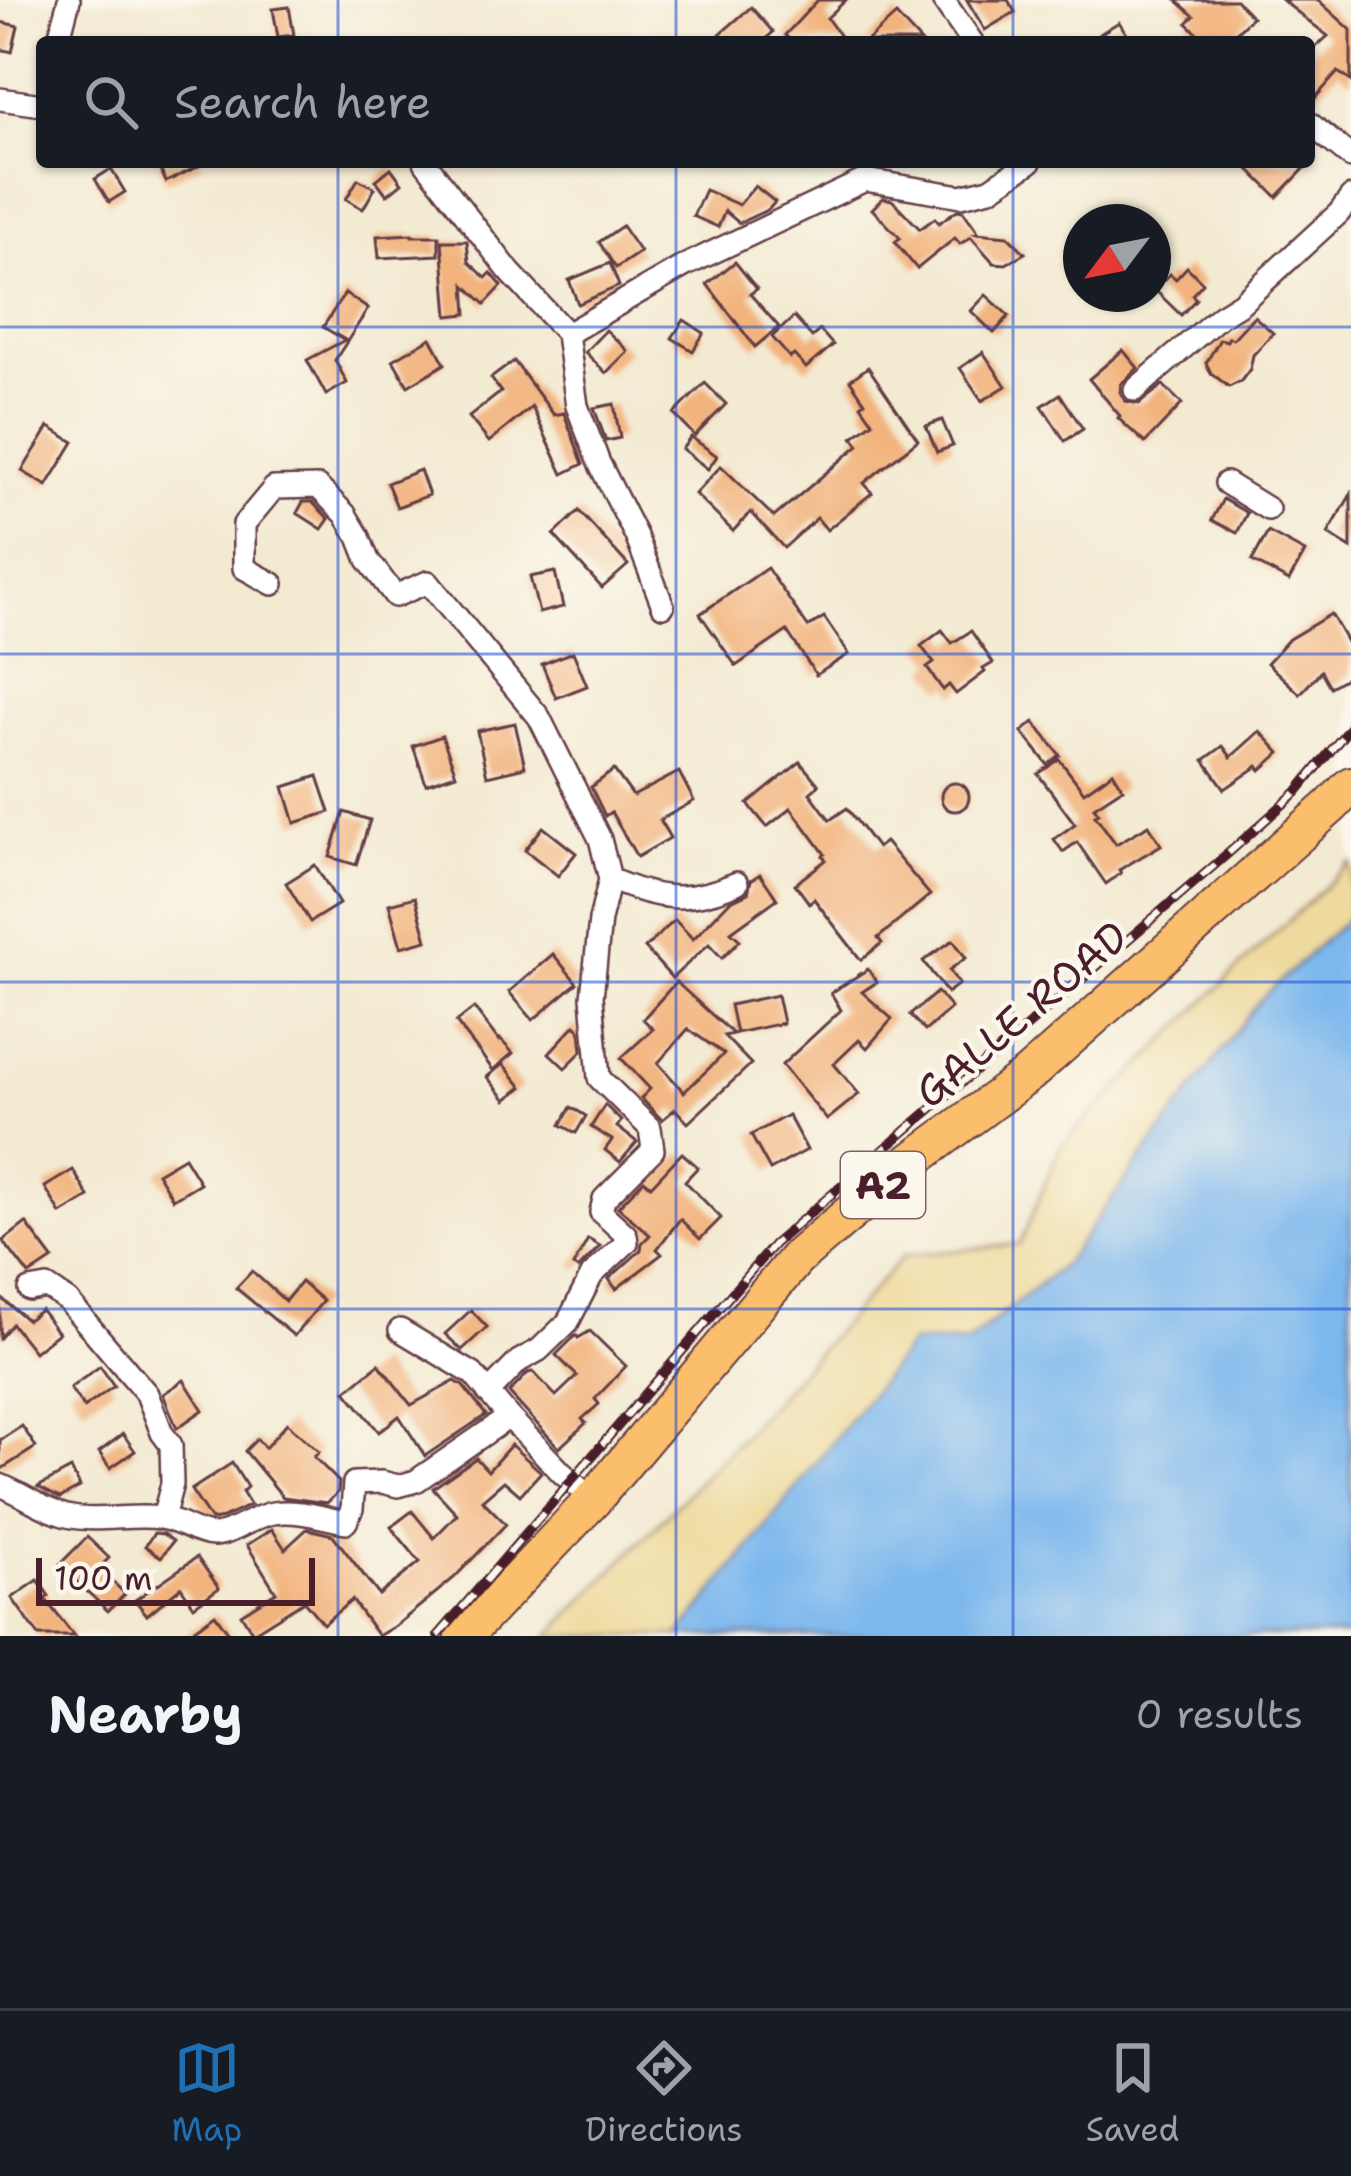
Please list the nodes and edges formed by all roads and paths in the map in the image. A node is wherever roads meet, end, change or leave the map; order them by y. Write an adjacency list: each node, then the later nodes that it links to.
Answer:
1 (69, 0): 3 (street)
2 (943, 0): 4 (street)
3 (60, 36)
4 (968, 36)
5 (0, 99): 6 (street)
6 (36, 104)
7 (1315, 129): 8 (street)
8 (1351, 157)
9 (429, 168): 12 (street)
10 (1021, 168): 12 (street)
11 (1351, 197): 13 (street)
12 (567, 334): 17 (street)
13 (1135, 390)
14 (1226, 483): 15 (street)
15 (1268, 509)
16 (273, 584): 19 (street)
17 (663, 606)
18 (1351, 785): 26 (highway, GALLE ROAD / A2)
19 (610, 879): 20 (street); 23 (street)
20 (736, 883)
21 (30, 1290): 27 (street)
22 (400, 1330): 23 (street)
23 (488, 1393): 24 (street)
24 (509, 1417): 26 (street); 27 (street)
25 (0, 1485): 27 (street)
26 (593, 1500): 28 (highway, GALLE ROAD / A2)
27 (163, 1518)
28 (464, 1636)

